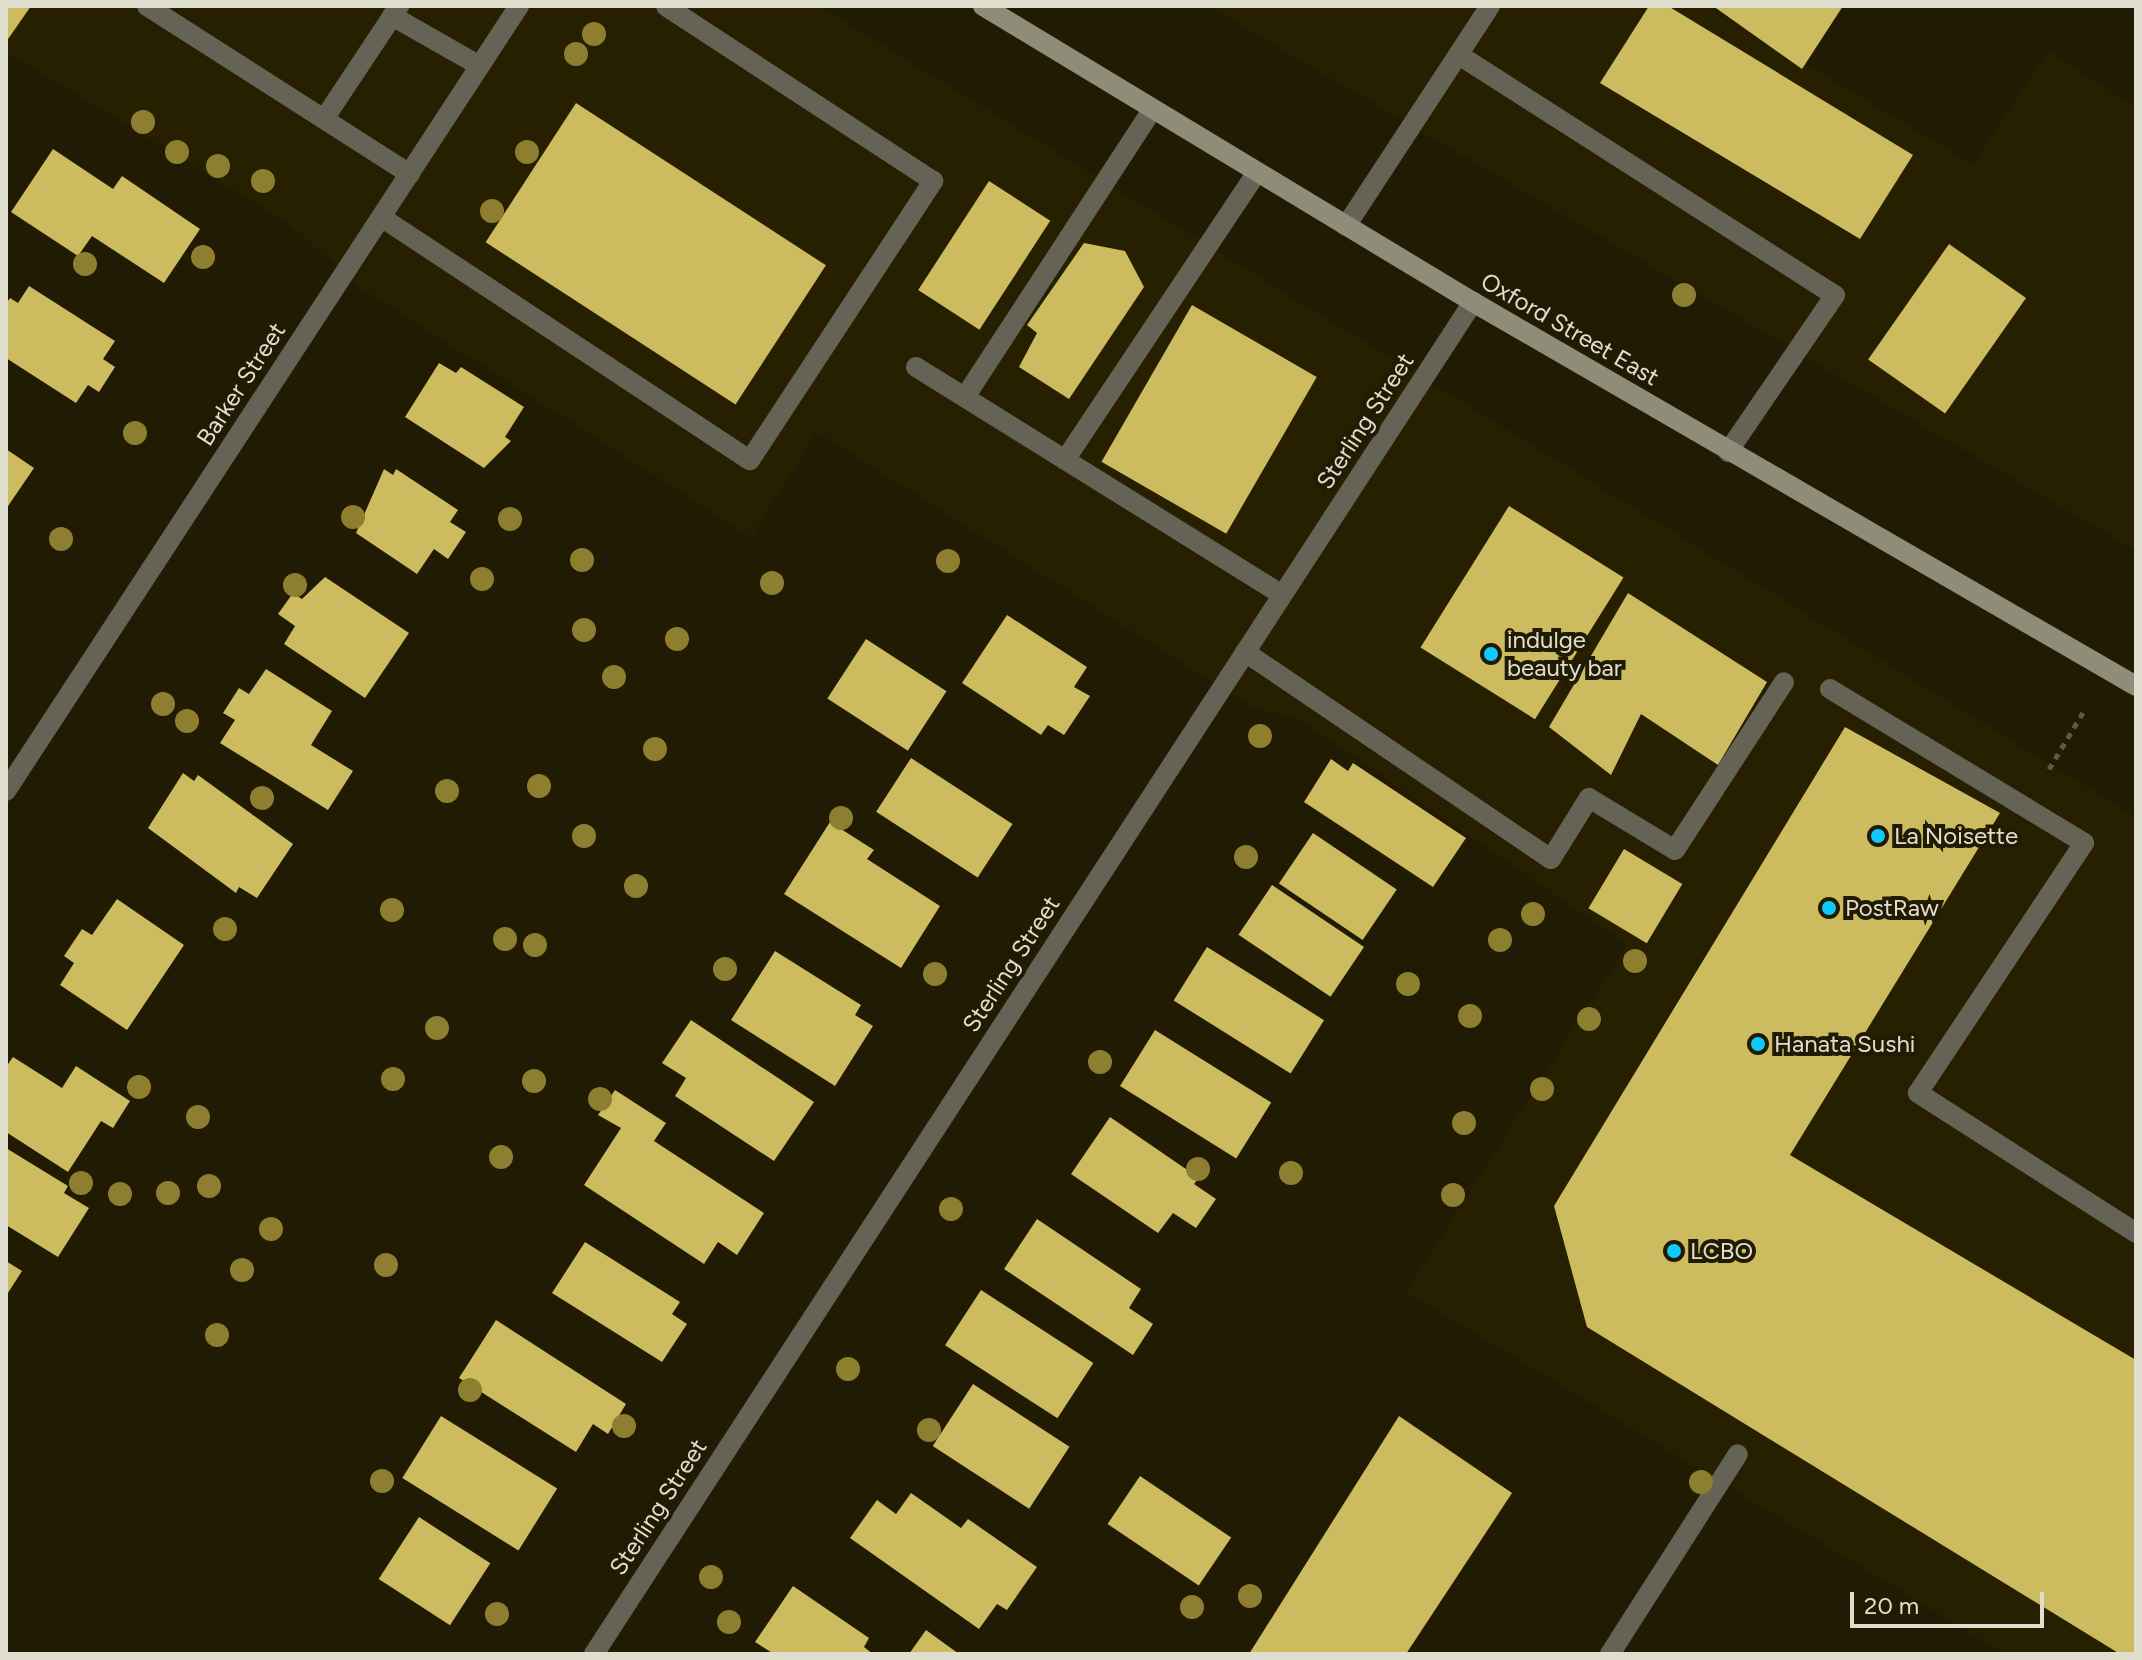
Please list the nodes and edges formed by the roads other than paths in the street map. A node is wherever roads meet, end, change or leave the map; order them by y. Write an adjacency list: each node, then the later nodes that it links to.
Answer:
1 (147, 6): 10 (street)
2 (519, 6): 8 (street, Barker Street)
3 (666, 6): 13 (street)
4 (983, 6): 9 (main road, Oxford Street East)
5 (1490, 6): 7 (street)
6 (395, 11): 8 (street); 10 (street)
7 (1459, 55): 14 (street); 18 (street)
8 (480, 66): 12 (street, Barker Street)
9 (1153, 109): 11 (main road, Oxford Street East); 17 (street)
10 (324, 119): 12 (street)
11 (1257, 172): 14 (main road, Oxford Street East); 19 (street)
12 (410, 174): 13 (street, Barker Street)
13 (381, 217): 25 (street, Barker Street)
14 (1346, 226): 15 (main road, Oxford Street East)
15 (1473, 302): 18 (main road, Oxford Street East); 20 (street, Sterling Street)
16 (916, 367): 17 (street)
17 (965, 397): 19 (street)
18 (1728, 452): 23 (main road, Oxford Street East)
19 (1065, 460): 20 (street)
20 (1282, 595): 21 (street, Sterling Street)
21 (1245, 652): 22 (street); 28 (street, Sterling Street)
22 (1784, 682)
23 (2136, 686)
24 (1830, 689): 26 (street)
25 (6, 791)
26 (2136, 1233)
27 (1738, 1454): 29 (street)
28 (594, 1654)
29 (1610, 1654)

